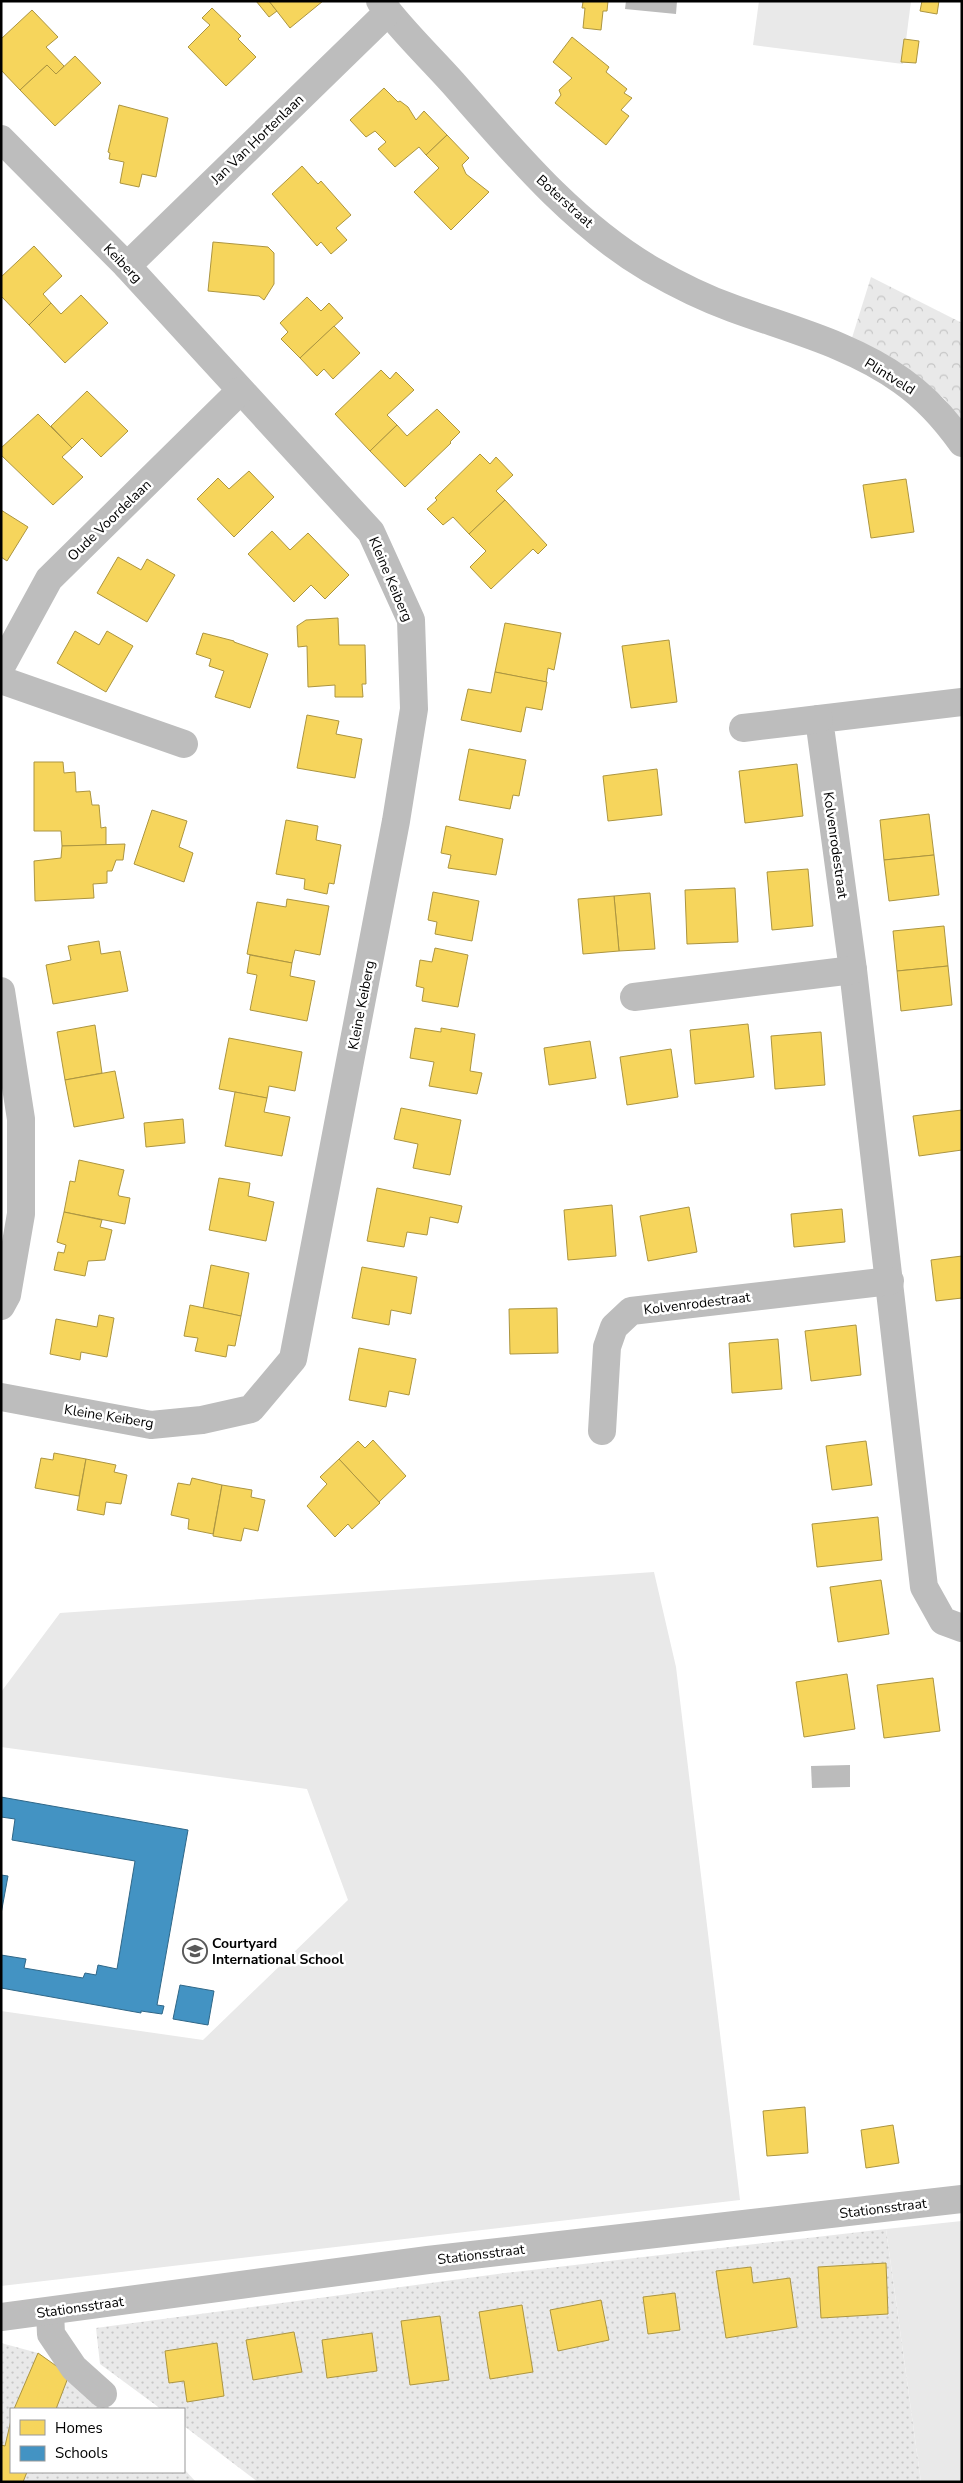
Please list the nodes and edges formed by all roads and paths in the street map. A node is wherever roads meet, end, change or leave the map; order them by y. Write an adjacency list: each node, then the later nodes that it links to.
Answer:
1 (384, 7): 3 (street, Jan Van Hortenlaan); 4 (street, Boterstraat)
2 (1, 139): 3 (street, Keiberg)
3 (127, 266): 5 (street, Keiberg)
4 (800, 332): 6 (street, Plintveld)
5 (240, 391): 7 (street, Oude Voordelaan); 19 (street, Kleine Keiberg)
6 (962, 443)
7 (1, 667)
8 (1, 680): 12 (street)
9 (962, 702): 10 (street)
10 (819, 719): 11 (street); 13 (street, Kolvenrodestraat)
11 (743, 728)
12 (184, 744)
13 (853, 970): 15 (street); 17 (street, Kolvenrodestraat)
14 (1, 991): 16 (street)
15 (634, 996)
16 (11, 1213): 18 (street)
17 (890, 1281): 20 (street, Kolvenrodestraat); 21 (street, Kolvenrodestraat)
18 (1, 1306)
19 (1, 1397)
20 (602, 1431)
21 (962, 1628)
22 (962, 2199): 23 (street, Stationsstraat)
23 (50, 2312): 24 (street, Stationsstraat); 25 (street)
24 (1, 2317)
25 (103, 2394)

